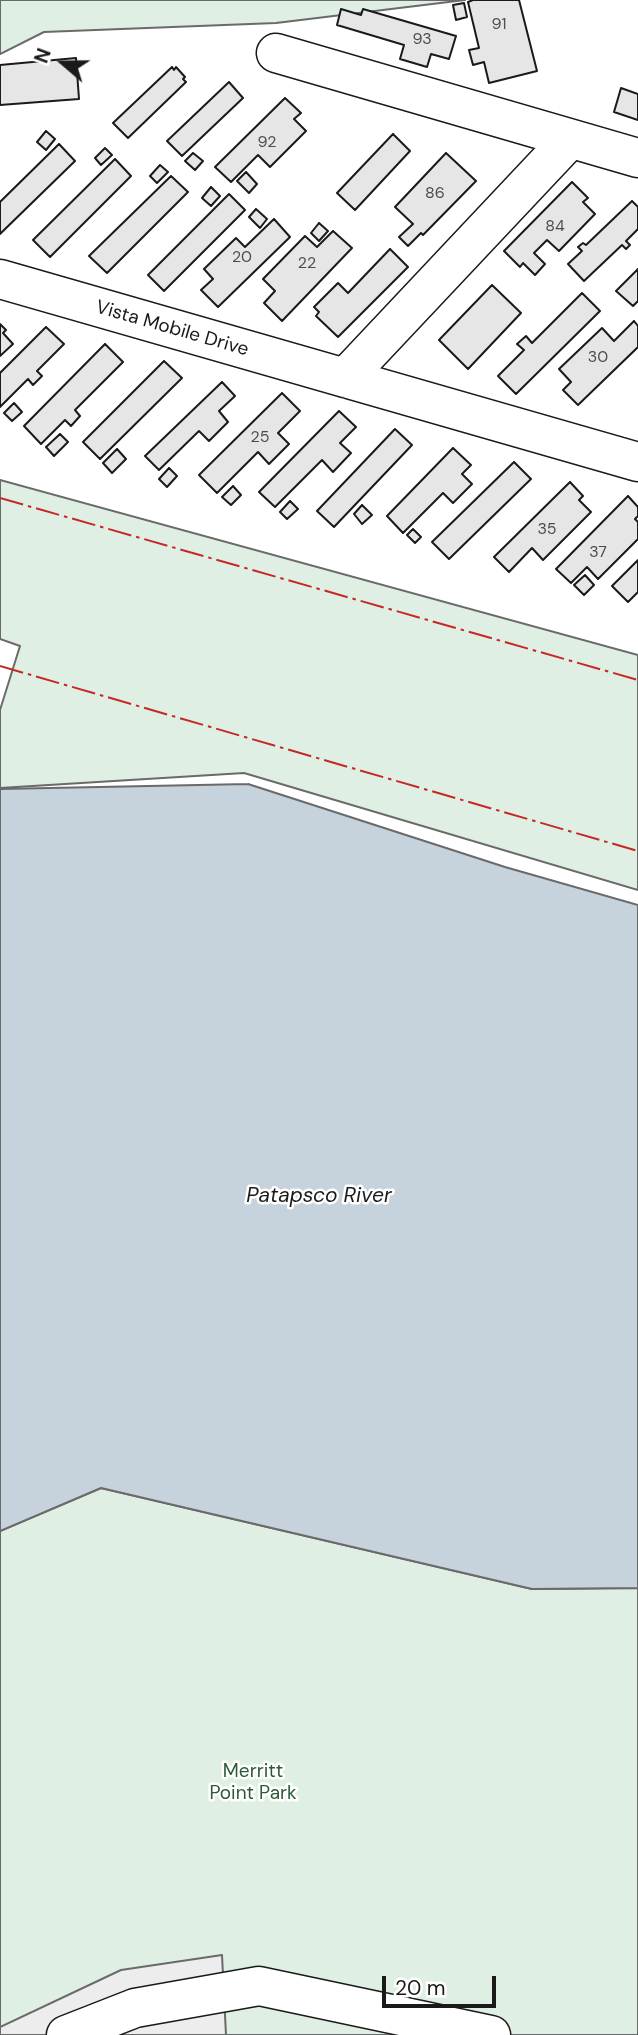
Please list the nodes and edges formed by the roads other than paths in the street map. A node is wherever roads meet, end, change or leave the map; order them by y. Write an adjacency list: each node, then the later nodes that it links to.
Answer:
1 (276, 53): 2 (street)
2 (570, 139): 3 (street); 5 (street)
3 (638, 159)
4 (0, 279): 5 (street, Vista Mobile Drive)
5 (345, 378): 6 (street, Vista Mobile Drive)
6 (638, 461)
7 (66, 2035): 8 (street)
8 (491, 2035)

